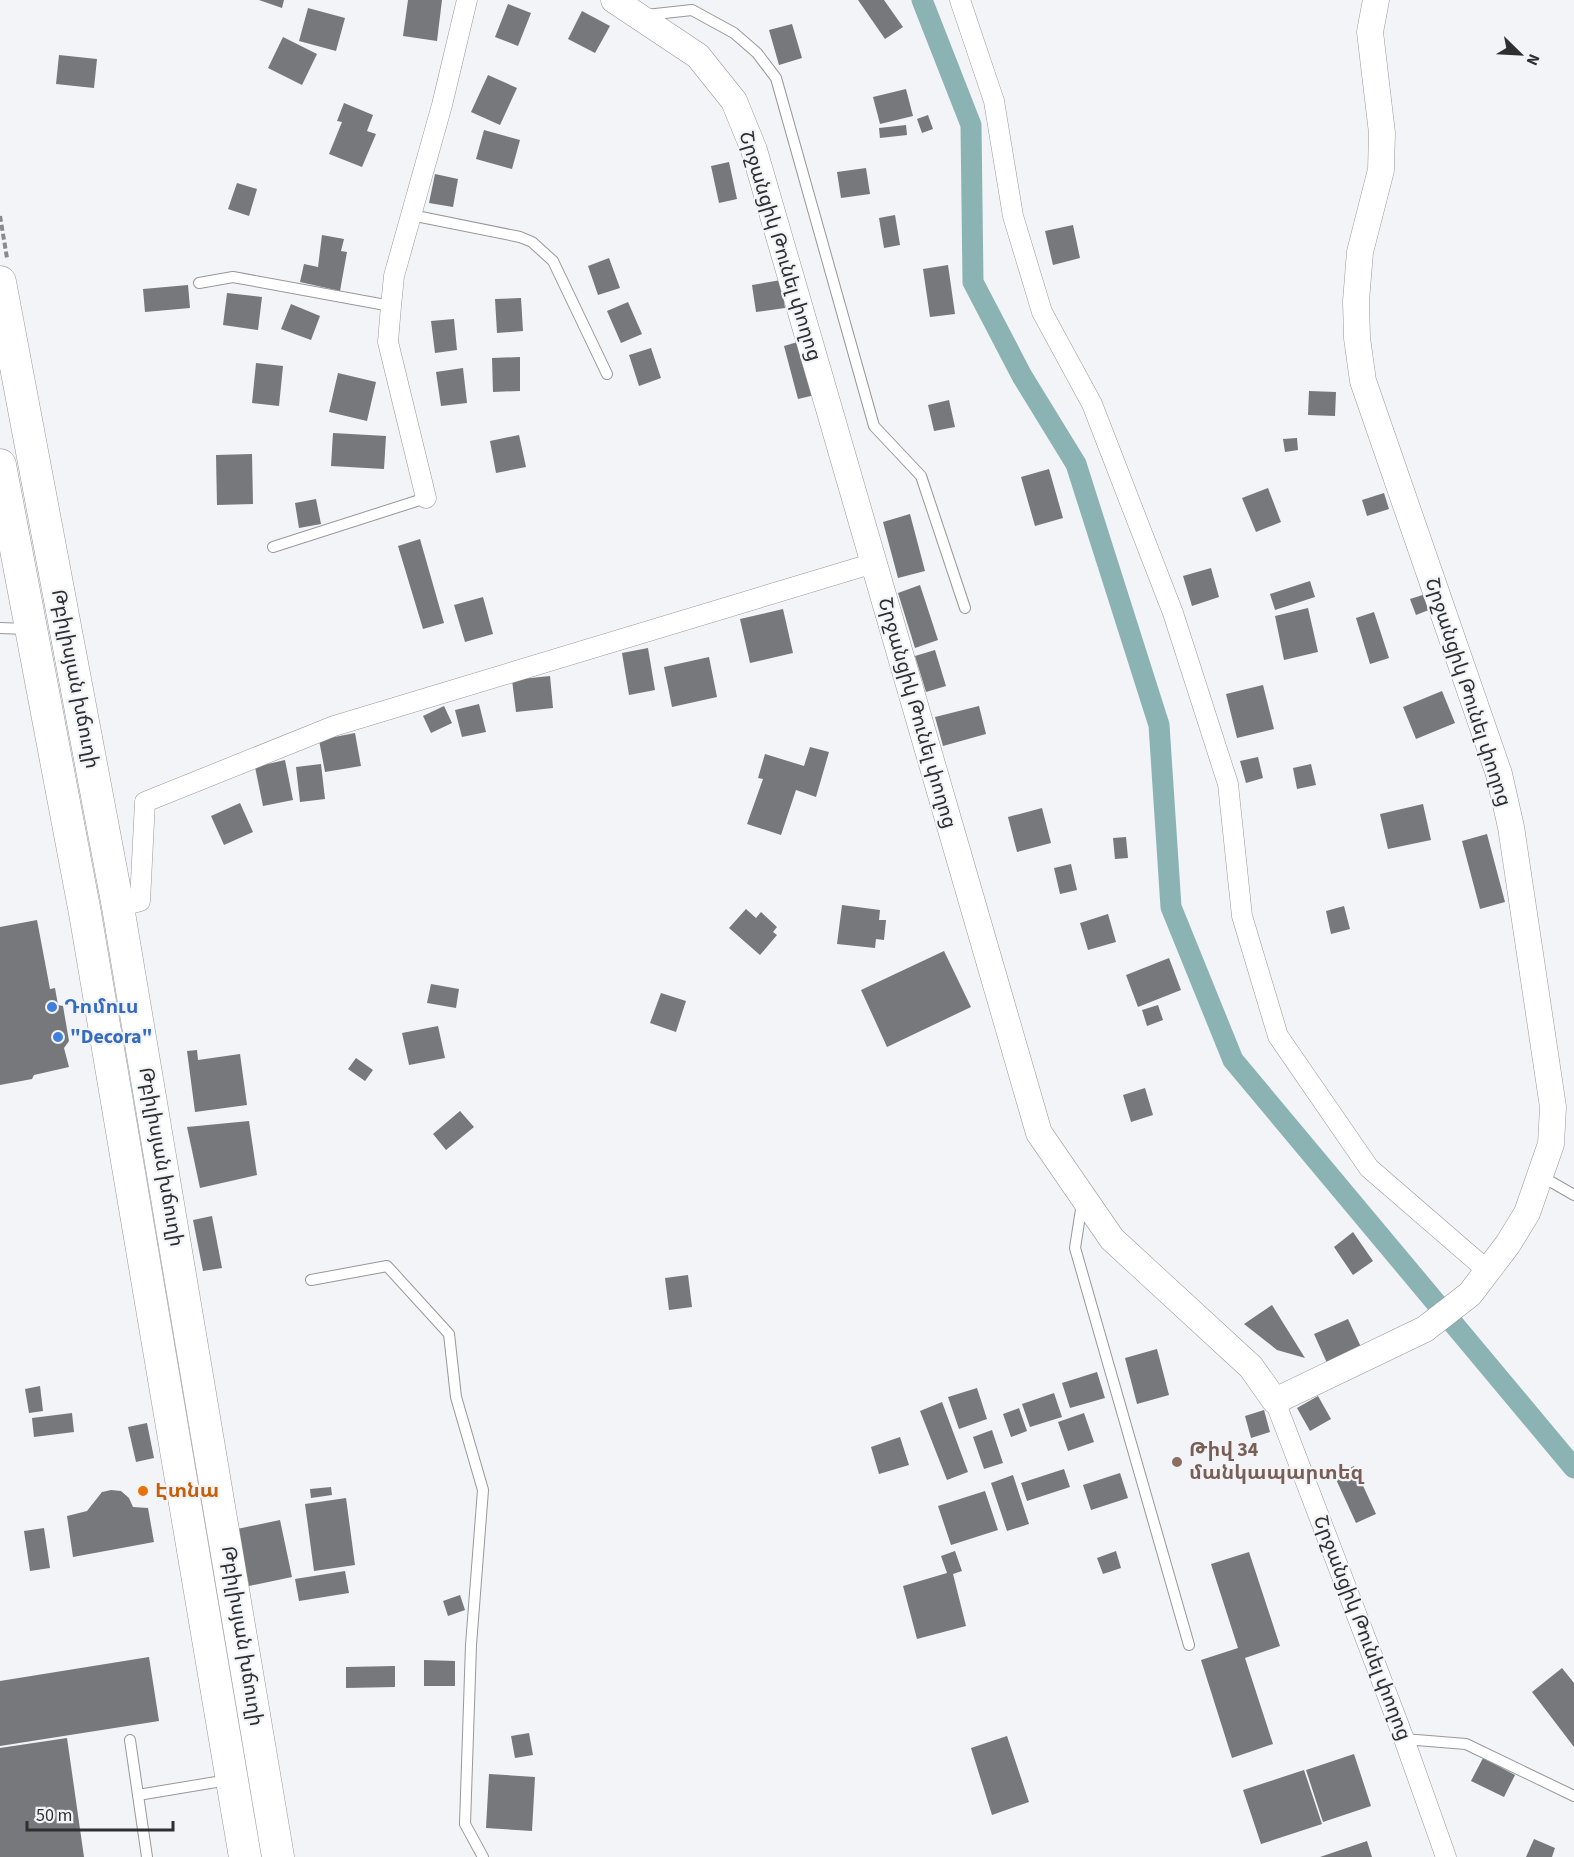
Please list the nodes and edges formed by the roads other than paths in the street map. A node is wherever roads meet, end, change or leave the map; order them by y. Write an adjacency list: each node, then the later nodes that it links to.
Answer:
1 (467, 0): 6 (street)
2 (614, 0): 5 (street, Շրջանցիկ Թունել փողոց)
3 (960, 0): 22 (street)
4 (1376, 0): 19 (street, Շրջանցիկ Թունել փողոց)
5 (638, 16): 14 (street, Շրջանցիկ Թունել փողոց); 15 (lane)
6 (411, 215): 9 (street); 10 (lane)
7 (0, 282): 18 (main road, Թբիլիսյան խճուղի)
8 (199, 283): 9 (lane)
9 (391, 306): 12 (street)
10 (607, 374)
11 (0, 465): 17 (main road, Թբիլիսյան խճուղի)
12 (426, 498): 13 (lane)
13 (273, 547)
14 (874, 563): 18 (street); 21 (street, Շրջանցիկ Թունել փողոց)
15 (965, 608)
16 (0, 628): 17 (lane)
17 (31, 629): 28 (main road, Թբիլիսյան խճուղի)
18 (118, 907): 33 (main road, Թբիլիսյան խճուղի)
19 (1541, 1176): 20 (lane); 22 (street, Շրջանցիկ Թունել փողոց)
20 (1574, 1195)
21 (1083, 1197): 24 (street, Շրջանցիկ Թունել փողոց); 25 (lane)
22 (1488, 1271): 24 (street, Շրջանցիկ Թունել փողոց)
23 (311, 1280): 34 (lane)
24 (1275, 1401): 26 (street, Շրջանցիկ Թունել փողոց)
25 (1189, 1645)
26 (1404, 1739): 30 (lane); 35 (street, Շրջանցիկ Թունել փողոց)
27 (129, 1740): 29 (lane)
28 (232, 1780): 29 (lane); 32 (main road, Թբիլիսյան խճուղի)
29 (138, 1795): 31 (lane)
30 (1574, 1796)
31 (147, 1857)
32 (245, 1857)
33 (278, 1857)
34 (483, 1857)
35 (1446, 1857)

